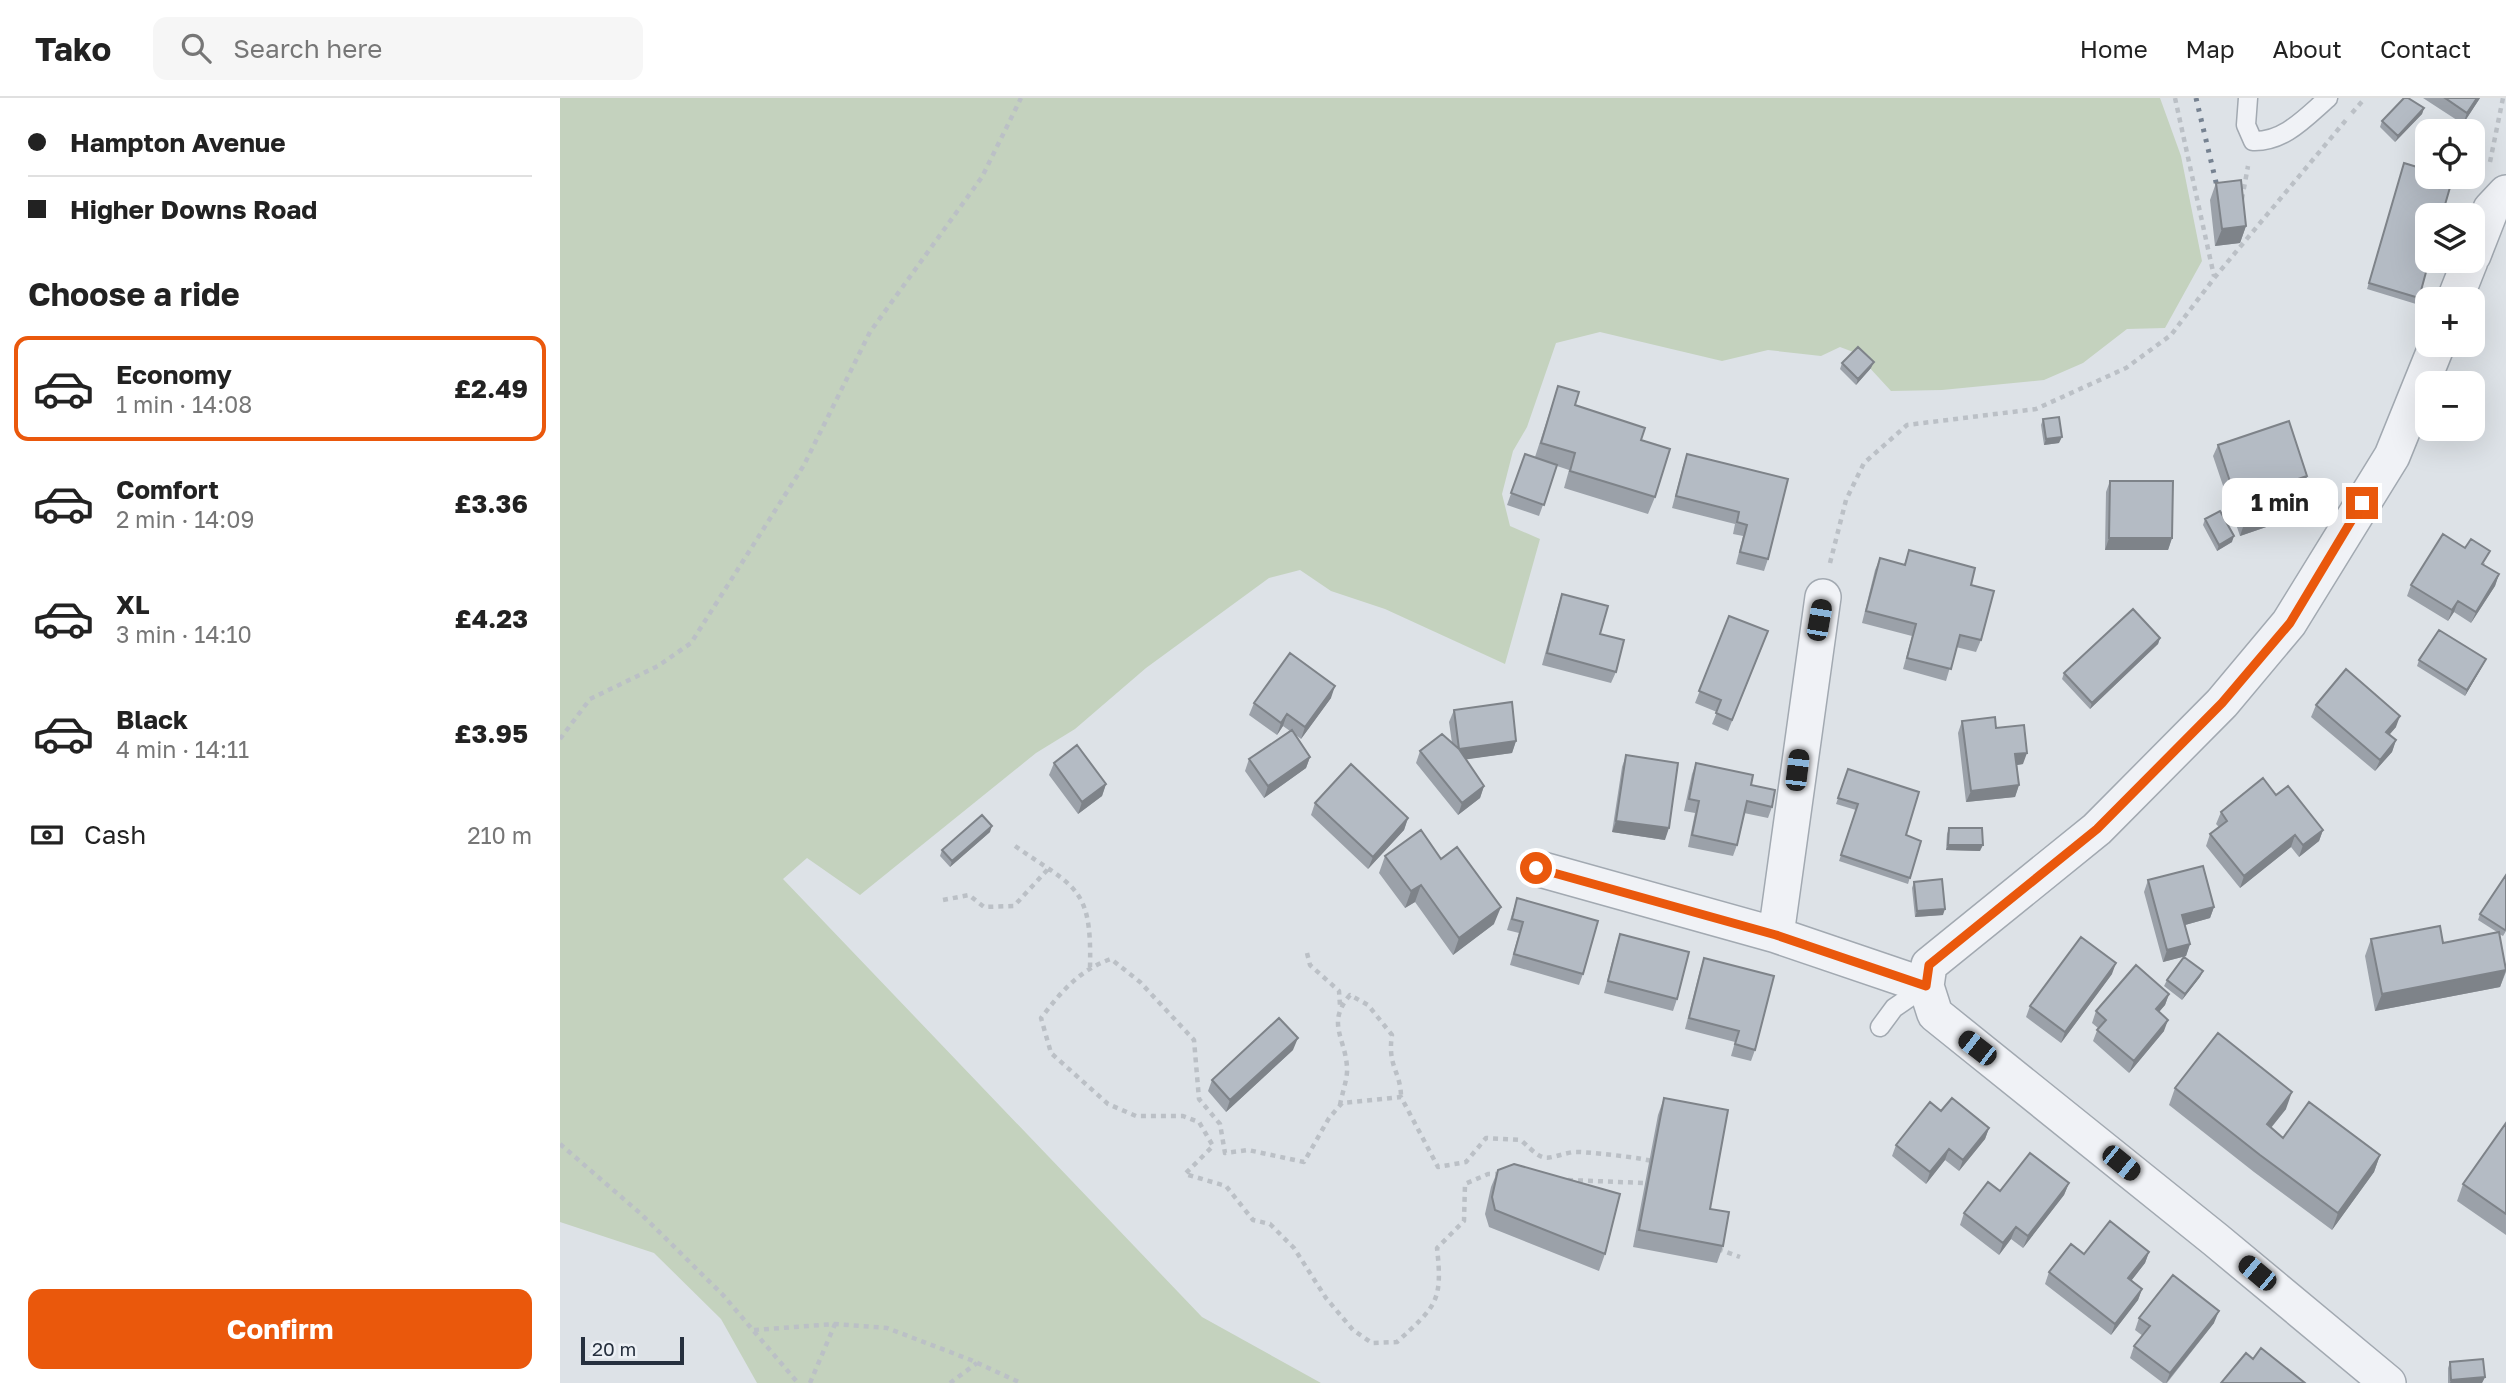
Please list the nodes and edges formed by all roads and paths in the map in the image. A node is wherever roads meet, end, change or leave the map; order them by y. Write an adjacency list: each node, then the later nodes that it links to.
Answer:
1 (1021, 98): 16 (path)
2 (2175, 98): 13 (path)
3 (2248, 98): 7 (lane)
4 (2328, 98): 7 (lane)
5 (2365, 98): 12 (path)
6 (2503, 98): 8 (path)
7 (2253, 142): 9 (path)
8 (2499, 201): 11 (street)
9 (2240, 209)
10 (2244, 230): 12 (path)
11 (2485, 230)
12 (2247, 242): 13 (path)
13 (2215, 277): 15 (path)
14 (2432, 357): 24 (street)
15 (1823, 597): 21 (street)
16 (560, 739)
17 (1015, 846): 18 (path)
18 (1049, 868): 20 (path); 23 (path)
19 (1536, 868): 21 (street)
20 (943, 900)
21 (1776, 935): 24 (street)
22 (1307, 953): 25 (path)
23 (1090, 967): 28 (path); 31 (path)
24 (1926, 986): 26 (lane); 43 (street)
25 (1340, 1007): 27 (path); 28 (path)
26 (1880, 1027)
27 (1401, 1097): 28 (path); 30 (path)
28 (1339, 1106)
29 (560, 1143): 37 (path)
30 (1657, 1164)
31 (1505, 1174)
32 (1654, 1176): 33 (path)
33 (1557, 1179)
34 (1707, 1246): 35 (path)
35 (1740, 1257)
36 (835, 1324): 37 (path); 38 (path); 40 (path)
37 (753, 1331): 39 (path)
38 (978, 1363): 41 (path); 42 (path)
39 (798, 1383)
40 (810, 1383)
41 (950, 1383)
42 (1021, 1383)
43 (2388, 1383)

